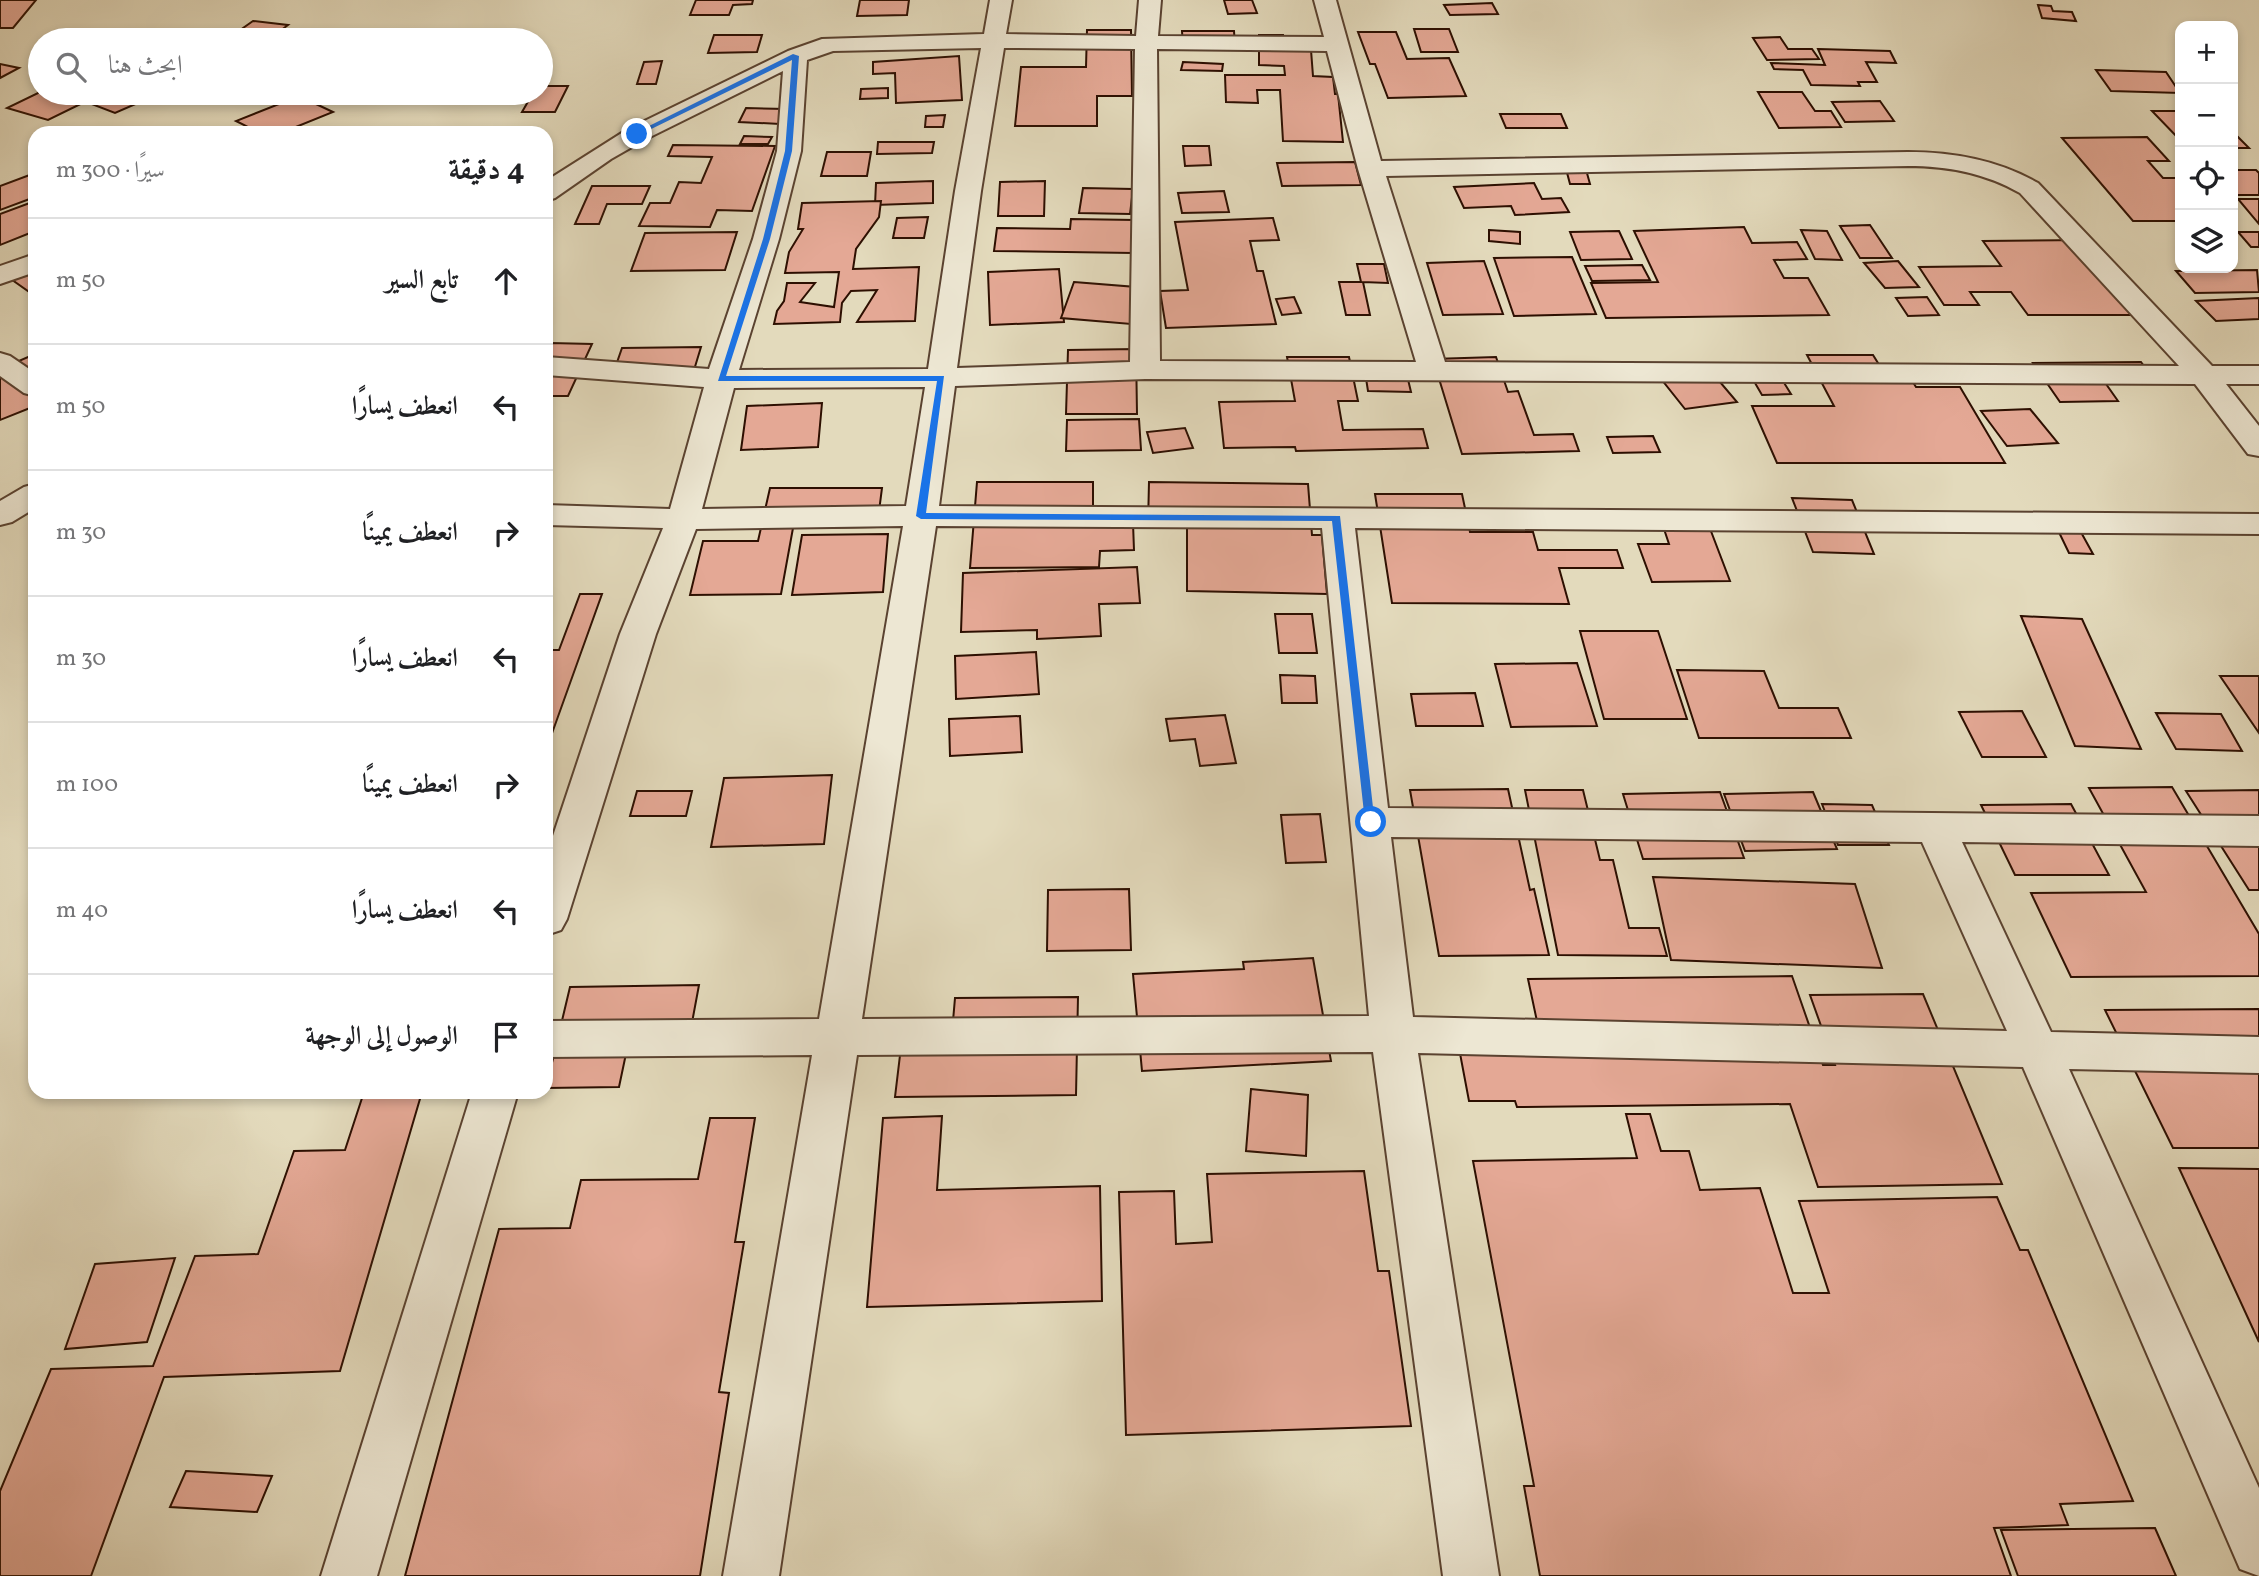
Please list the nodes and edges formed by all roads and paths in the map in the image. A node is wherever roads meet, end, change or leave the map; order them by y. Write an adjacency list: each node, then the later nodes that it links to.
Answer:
1 (1001, 0): 4 (street)
2 (1150, 0): 5 (street)
3 (1325, 0): 6 (street)
4 (995, 41): 5 (street); 7 (street); 18 (street)
5 (1146, 44): 6 (street); 14 (street)
6 (1337, 44): 8 (street)
7 (796, 56): 9 (street); 19 (street)
8 (1371, 169): 15 (street); 16 (street)
9 (553, 189)
10 (28, 265): 11 (street)
11 (0, 276)
12 (0, 362): 20 (street)
13 (553, 367): 19 (street)
14 (1145, 370): 15 (street); 18 (street)
15 (1433, 371): 16 (street)
16 (2203, 374): 17 (street); 21 (street)
17 (2259, 375)
18 (941, 378): 19 (street); 25 (street)
19 (721, 379): 27 (street)
20 (28, 382)
21 (2259, 447)
22 (28, 498): 23 (street)
23 (0, 515)
24 (553, 515): 27 (street)
25 (921, 516): 26 (street); 27 (street); 34 (street)
26 (1337, 518): 28 (street); 29 (street)
27 (683, 519): 32 (street)
28 (2259, 524)
29 (1371, 822): 30 (street); 33 (street)
30 (1935, 827): 31 (street); 36 (street)
31 (2259, 831)
32 (553, 897)
33 (1393, 1034): 34 (street); 36 (street); 42 (street)
34 (837, 1036): 35 (street); 41 (street)
35 (553, 1039)
36 (2038, 1051): 37 (street); 39 (street)
37 (2259, 1055)
38 (493, 1099): 40 (street)
39 (2259, 1550)
40 (349, 1576)
41 (751, 1576)
42 (1471, 1576)

